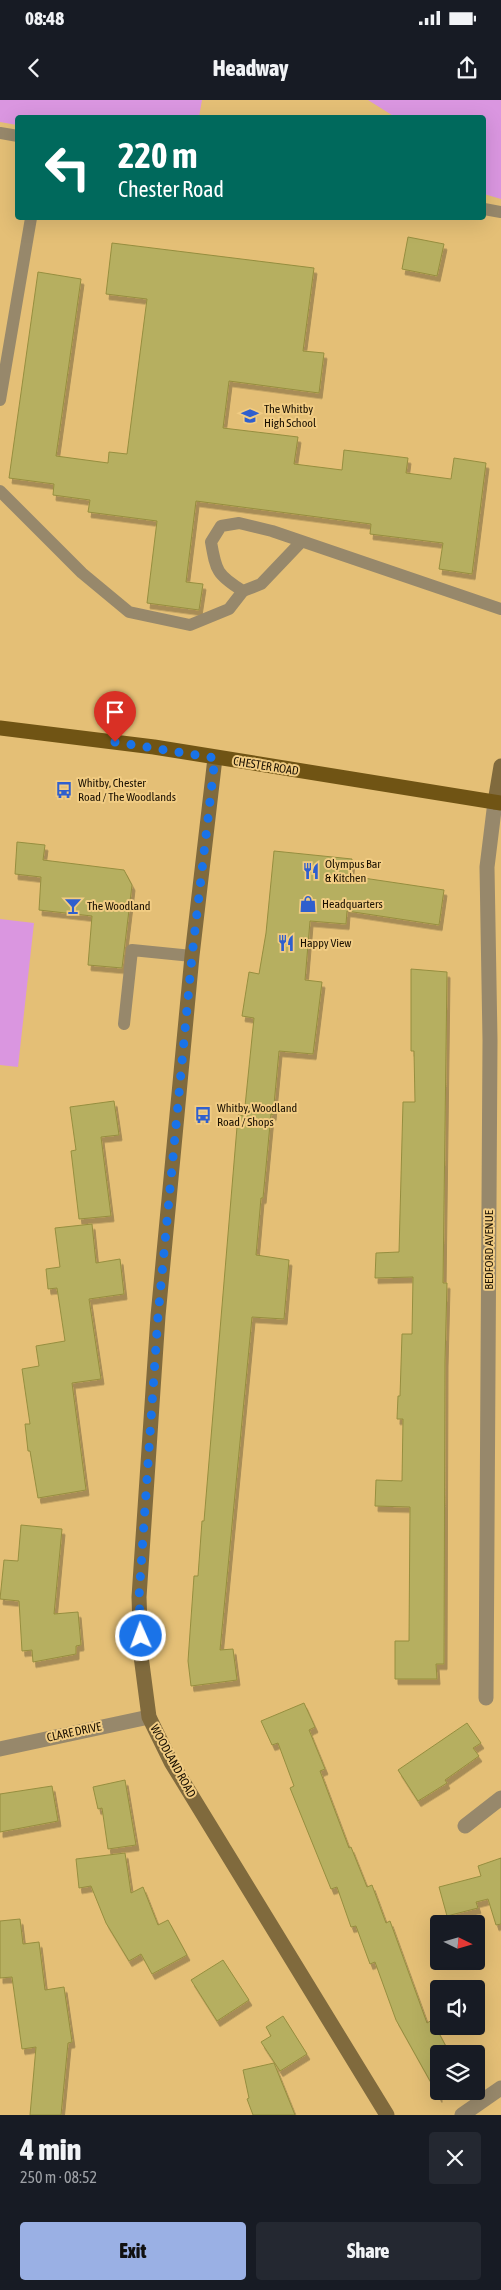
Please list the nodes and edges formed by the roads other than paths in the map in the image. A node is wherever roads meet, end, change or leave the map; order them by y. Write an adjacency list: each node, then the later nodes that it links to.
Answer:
1 (0, 134): 2 (lane)
2 (15, 136)
3 (486, 209): 4 (lane)
4 (501, 212)
5 (31, 220): 6 (lane)
6 (0, 400)
7 (0, 491): 9 (lane)
8 (301, 542): 9 (lane); 9 (lane); 10 (lane)
9 (243, 591)
10 (501, 609)
11 (0, 728): 12 (main road, CHESTER ROAD)
12 (215, 758): 14 (main road, CHESTER ROAD); 15 (street, WOODLAND ROAD)
13 (501, 766): 14 (street)
14 (498, 803): 17 (street, BEDFORD AVENUE)
15 (192, 956): 16 (lane); 18 (street, WOODLAND ROAD)
16 (124, 1024)
17 (486, 1698)
18 (148, 1717): 19 (street, CLARE DRIVE); 23 (street, WOODLAND ROAD)
19 (0, 1749)
20 (501, 1798): 21 (street)
21 (465, 1826)
22 (501, 2088): 24 (street)
23 (387, 2115)
24 (462, 2115)

